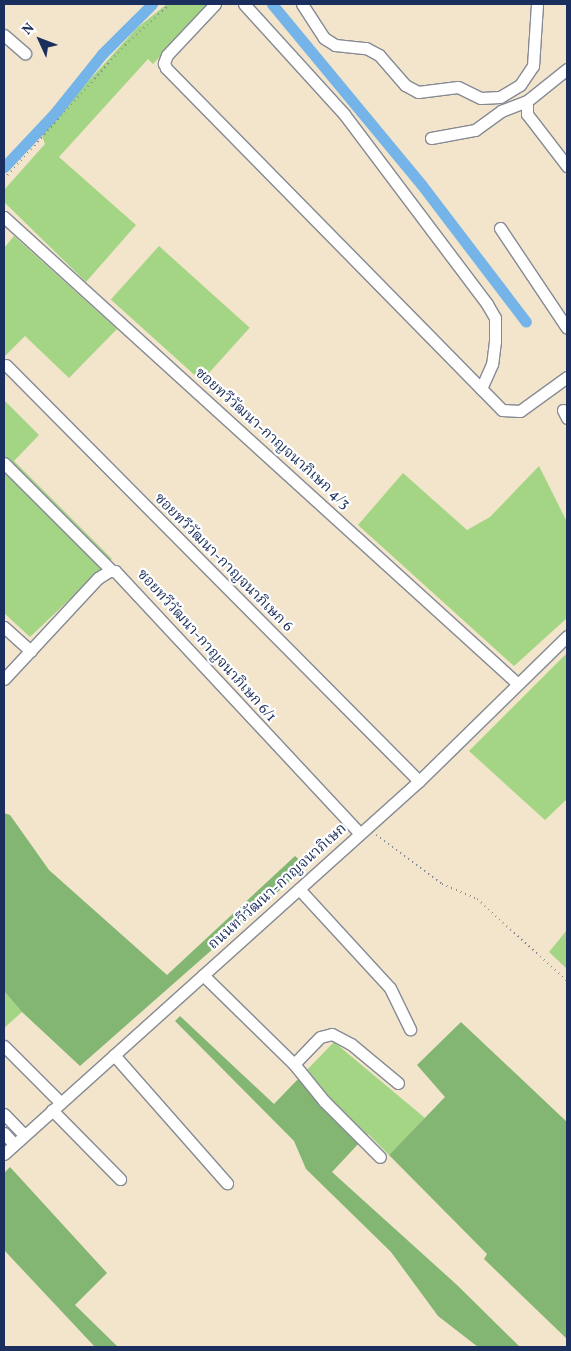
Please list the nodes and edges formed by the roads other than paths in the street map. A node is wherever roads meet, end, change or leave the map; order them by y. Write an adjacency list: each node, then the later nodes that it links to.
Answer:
1 (215, 4): 18 (street)
2 (244, 4): 18 (street)
3 (537, 4): 8 (street)
4 (305, 5): 8 (street)
5 (4, 35): 6 (street)
6 (25, 53)
7 (567, 69): 9 (street)
8 (500, 97): 10 (street)
9 (527, 102): 10 (street); 12 (street)
10 (511, 107): 11 (street)
11 (431, 138)
12 (567, 166)
13 (4, 217): 25 (street, ซอยทวีวัฒนา-กาญจนาภิเษก 4/3)
14 (500, 228): 15 (street)
15 (567, 328)
16 (6, 365): 26 (street, ซอยทวีวัฒนา-กาญจนาภิเษก 6)
17 (567, 377): 18 (street)
18 (481, 389)
19 (4, 463): 20 (street)
20 (112, 571): 23 (street, ซอยทวีวัฒนา-กาญจนาภิเษก 6/1); 27 (street, ซอยทวีวัฒนา-กาญจนาภิเษก 6/1)
21 (4, 627): 23 (street)
22 (567, 636): 25 (street, ถนนทวีวัฒนา-กาญจนาภิเษก)
23 (31, 652): 24 (street, ซอยทวีวัฒนา-กาญจนาภิเษก 6/1)
24 (4, 679)
25 (518, 684): 26 (street, ถนนทวีวัฒนา-กาญจนาภิเษก)
26 (419, 781): 27 (street, ถนนทวีวัฒนา-กาญจนาภิเษก)
27 (363, 831): 28 (street, ถนนทวีวัฒนา-กาญจนาภิเษก)
28 (298, 889): 29 (street, ถนนทวีวัฒนา-กาญจนาภิเษก); 30 (street)
29 (202, 975): 32 (street, ถนนทวีวัฒนา-กาญจนาภิเษก); 33 (street)
30 (410, 1029)
31 (4, 1046): 35 (street)
32 (114, 1055): 35 (street, ถนนทวีวัฒนา-กาญจนาภิเษก); 43 (street)
33 (294, 1064): 34 (street); 41 (street)
34 (398, 1083)
35 (56, 1106): 38 (street, ถนนทวีวัฒนา-กาญจนาภิเษก); 42 (street)
36 (4, 1114): 38 (street)
37 (4, 1133): 39 (street)
38 (24, 1135): 39 (street, ถนนทวีวัฒนา-กาญจนาภิเษก)
39 (14, 1144): 40 (street, ถนนทวีวัฒนา-กาญจนาภิเษก)
40 (4, 1154)
41 (380, 1157)
42 (120, 1179)
43 (227, 1183)

